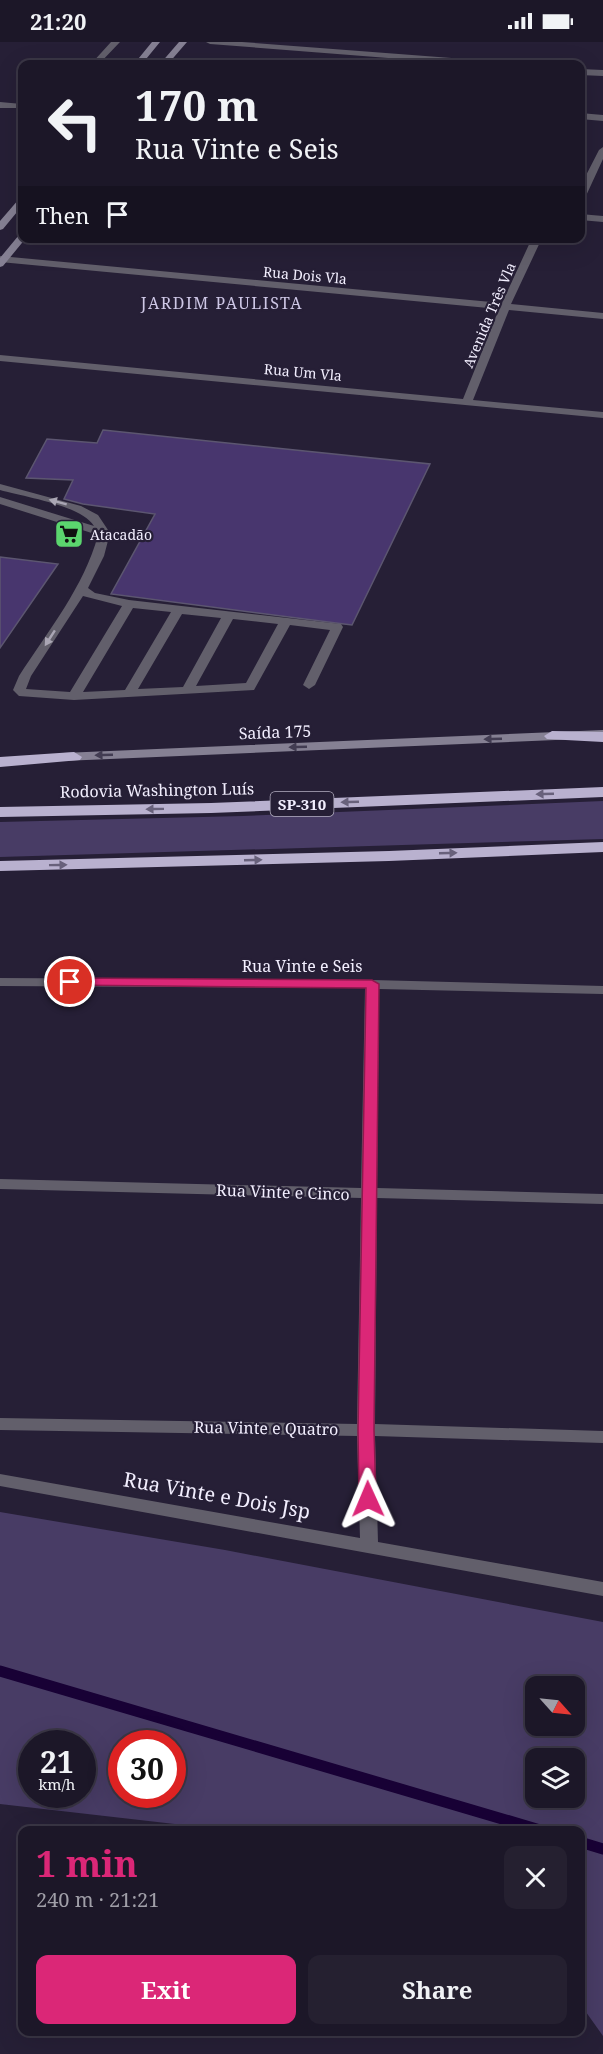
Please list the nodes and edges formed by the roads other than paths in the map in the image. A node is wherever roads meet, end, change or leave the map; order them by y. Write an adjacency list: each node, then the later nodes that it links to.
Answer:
1 (116, 42): 5 (street)
2 (156, 42): 6 (main road)
3 (183, 42): 7 (main road)
4 (210, 42): 8 (street)
5 (99, 60)
6 (141, 60)
7 (167, 60)
8 (440, 60)
9 (585, 72): 10 (street)
10 (603, 74)
11 (0, 105): 12 (street)
12 (18, 106)
13 (585, 116): 14 (street)
14 (603, 117)
15 (603, 150): 16 (street)
16 (585, 188)
17 (18, 206): 20 (main road)
18 (585, 218): 19 (street)
19 (603, 219)
20 (0, 227)
21 (18, 242): 23 (main road)
22 (535, 243): 24 (street, Avenida Três Vla)
23 (1, 261): 24 (street, Rua Dois Vla)
24 (505, 307): 25 (street, Rua Dois Vla); 27 (street, Avenida Três Vla)
25 (603, 316)
26 (0, 358): 27 (street, Rua Um Vla)
27 (466, 402): 28 (street, Rua Um Vla)
28 (603, 416)
29 (0, 487): 31 (street, one-way to 29)
30 (0, 500): 31 (street)
31 (104, 533): 32 (street)
32 (82, 589): 33 (street); 40 (street, one-way to 40)
33 (129, 604): 34 (street); 40 (street)
34 (179, 609): 35 (street); 39 (street)
35 (229, 615): 36 (street); 38 (street)
36 (286, 621): 37 (street); 38 (street)
37 (309, 685)
38 (187, 690): 39 (street)
39 (129, 693): 40 (street)
40 (74, 696)
41 (603, 735): 42 (highway)
42 (552, 736): 43 (main road, Saída 175, one-way to 43)
43 (74, 757): 44 (highway)
44 (0, 760)
45 (603, 792): 46 (highway, Rodovia Washington Luís / SP-310, one-way to 46)
46 (0, 812)
47 (603, 847): 48 (highway, one-way to 47)
48 (0, 866)
49 (0, 982): 50 (street, Rua Vinte e Seis)
50 (372, 984): 51 (street, Rua Vinte e Seis); 53 (street)
51 (603, 990)
52 (0, 1184): 53 (street, Rua Vinte e Cinco)
53 (371, 1194): 54 (street, Rua Vinte e Cinco); 56 (street)
54 (603, 1198)
55 (0, 1424): 56 (street, Rua Vinte e Quatro)
56 (366, 1430): 57 (street, Rua Vinte e Quatro); 59 (street)
57 (603, 1437)
58 (0, 1480): 59 (street, Rua Vinte e Dois Jsp)
59 (369, 1545): 60 (street, Rua Vinte e Dois Jsp)
60 (603, 1589)

